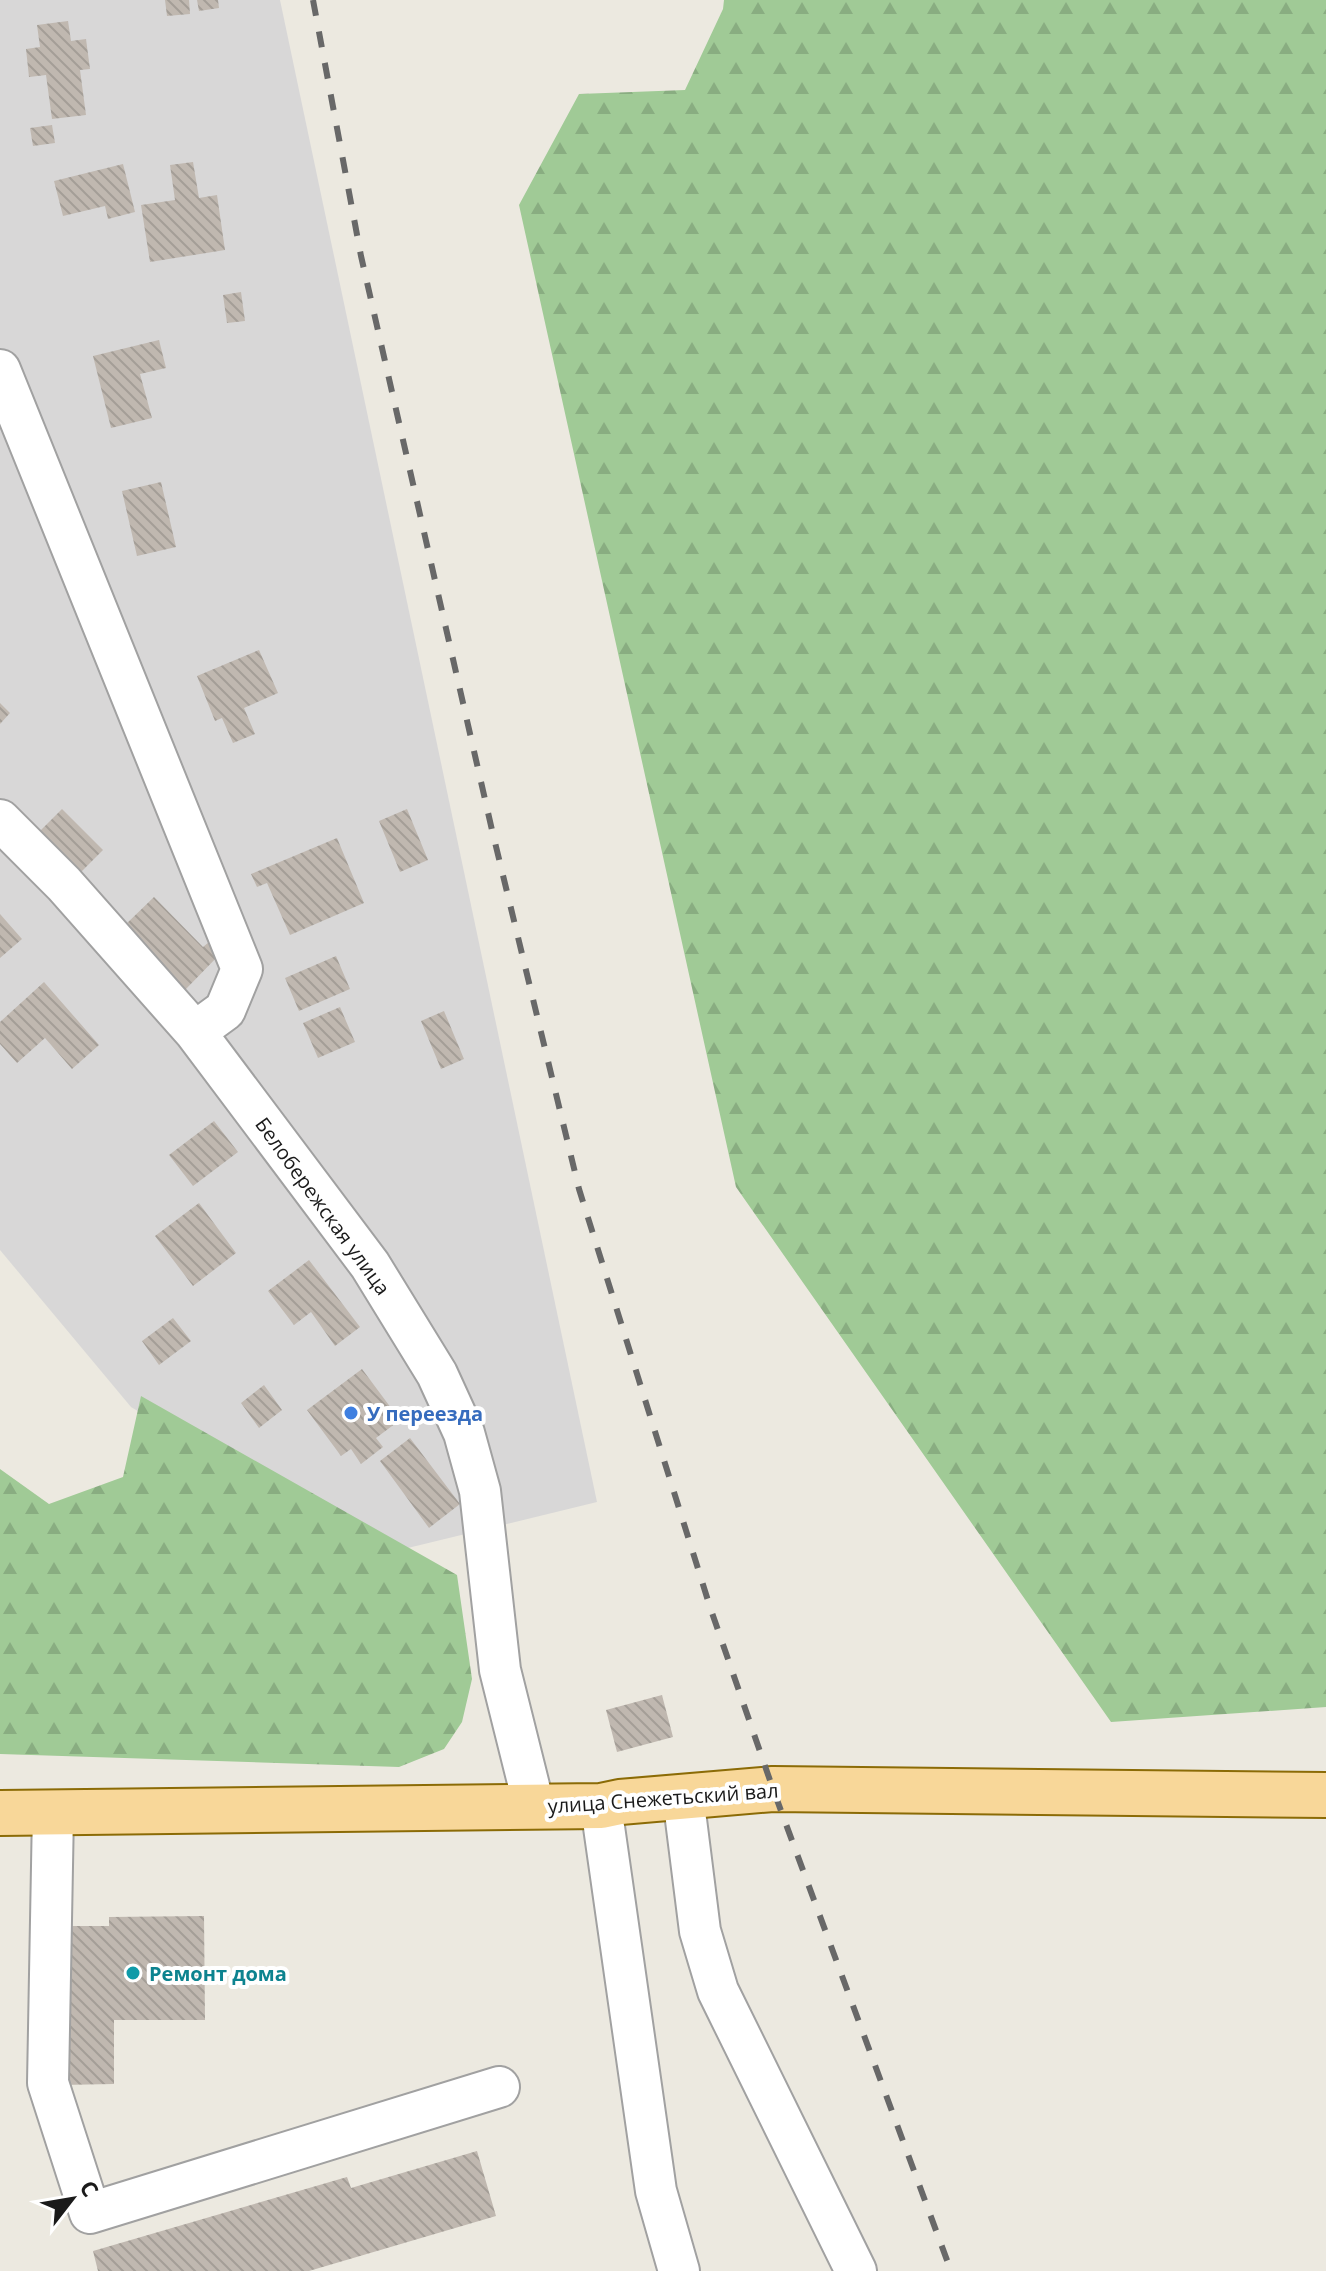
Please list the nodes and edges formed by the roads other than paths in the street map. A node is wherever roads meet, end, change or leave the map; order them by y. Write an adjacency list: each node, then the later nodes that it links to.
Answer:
1 (0, 370): 3 (street)
2 (0, 820): 3 (street, Белобережская улица)
3 (195, 1032): 6 (street, Белобережская улица)
4 (1326, 1795): 5 (main road, улица Снежетьский вал)
5 (683, 1796): 7 (main road, улица Снежетьский вал); 12 (street)
6 (534, 1806): 7 (main road, улица Снежетьский вал); 8 (main road, улица Снежетьский вал)
7 (601, 1806): 11 (street)
8 (53, 1812): 9 (main road, улица Снежетьский вал); 10 (street)
9 (0, 1813)
10 (499, 2087)
11 (679, 2271)
12 (856, 2271)

